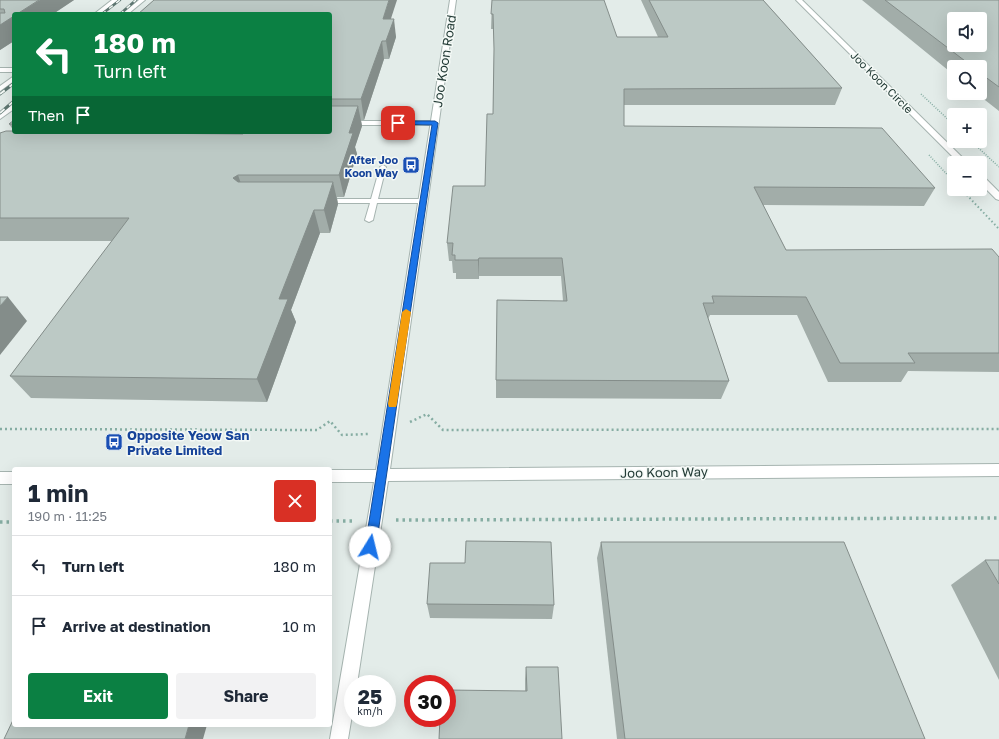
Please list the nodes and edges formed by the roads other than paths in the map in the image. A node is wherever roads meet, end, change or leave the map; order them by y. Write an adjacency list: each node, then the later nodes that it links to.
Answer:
1 (115, 0): 5 (street)
2 (142, 0): 6 (street)
3 (453, 0): 14 (street, Joo Koon Road)
4 (799, 0): 15 (street, Joo Koon Circle)
5 (100, 12)
6 (127, 12)
7 (0, 70): 8 (lane)
8 (12, 70)
9 (12, 80): 10 (street)
10 (0, 89)
11 (12, 107): 12 (street)
12 (0, 117)
13 (332, 123): 14 (lane)
14 (435, 123): 19 (street, Joo Koon Road)
15 (957, 156)
16 (383, 167): 21 (lane)
17 (987, 185): 18 (street)
18 (999, 197)
19 (423, 200): 21 (lane); 24 (street, Joo Koon Road)
20 (318, 201): 21 (lane)
21 (374, 201): 22 (lane)
22 (369, 220)
23 (999, 470): 24 (street, Joo Koon Way)
24 (382, 475): 25 (street, Joo Koon Way); 28 (street, Joo Koon Road)
25 (332, 476)
26 (0, 478): 27 (street)
27 (12, 478)
28 (339, 739)

